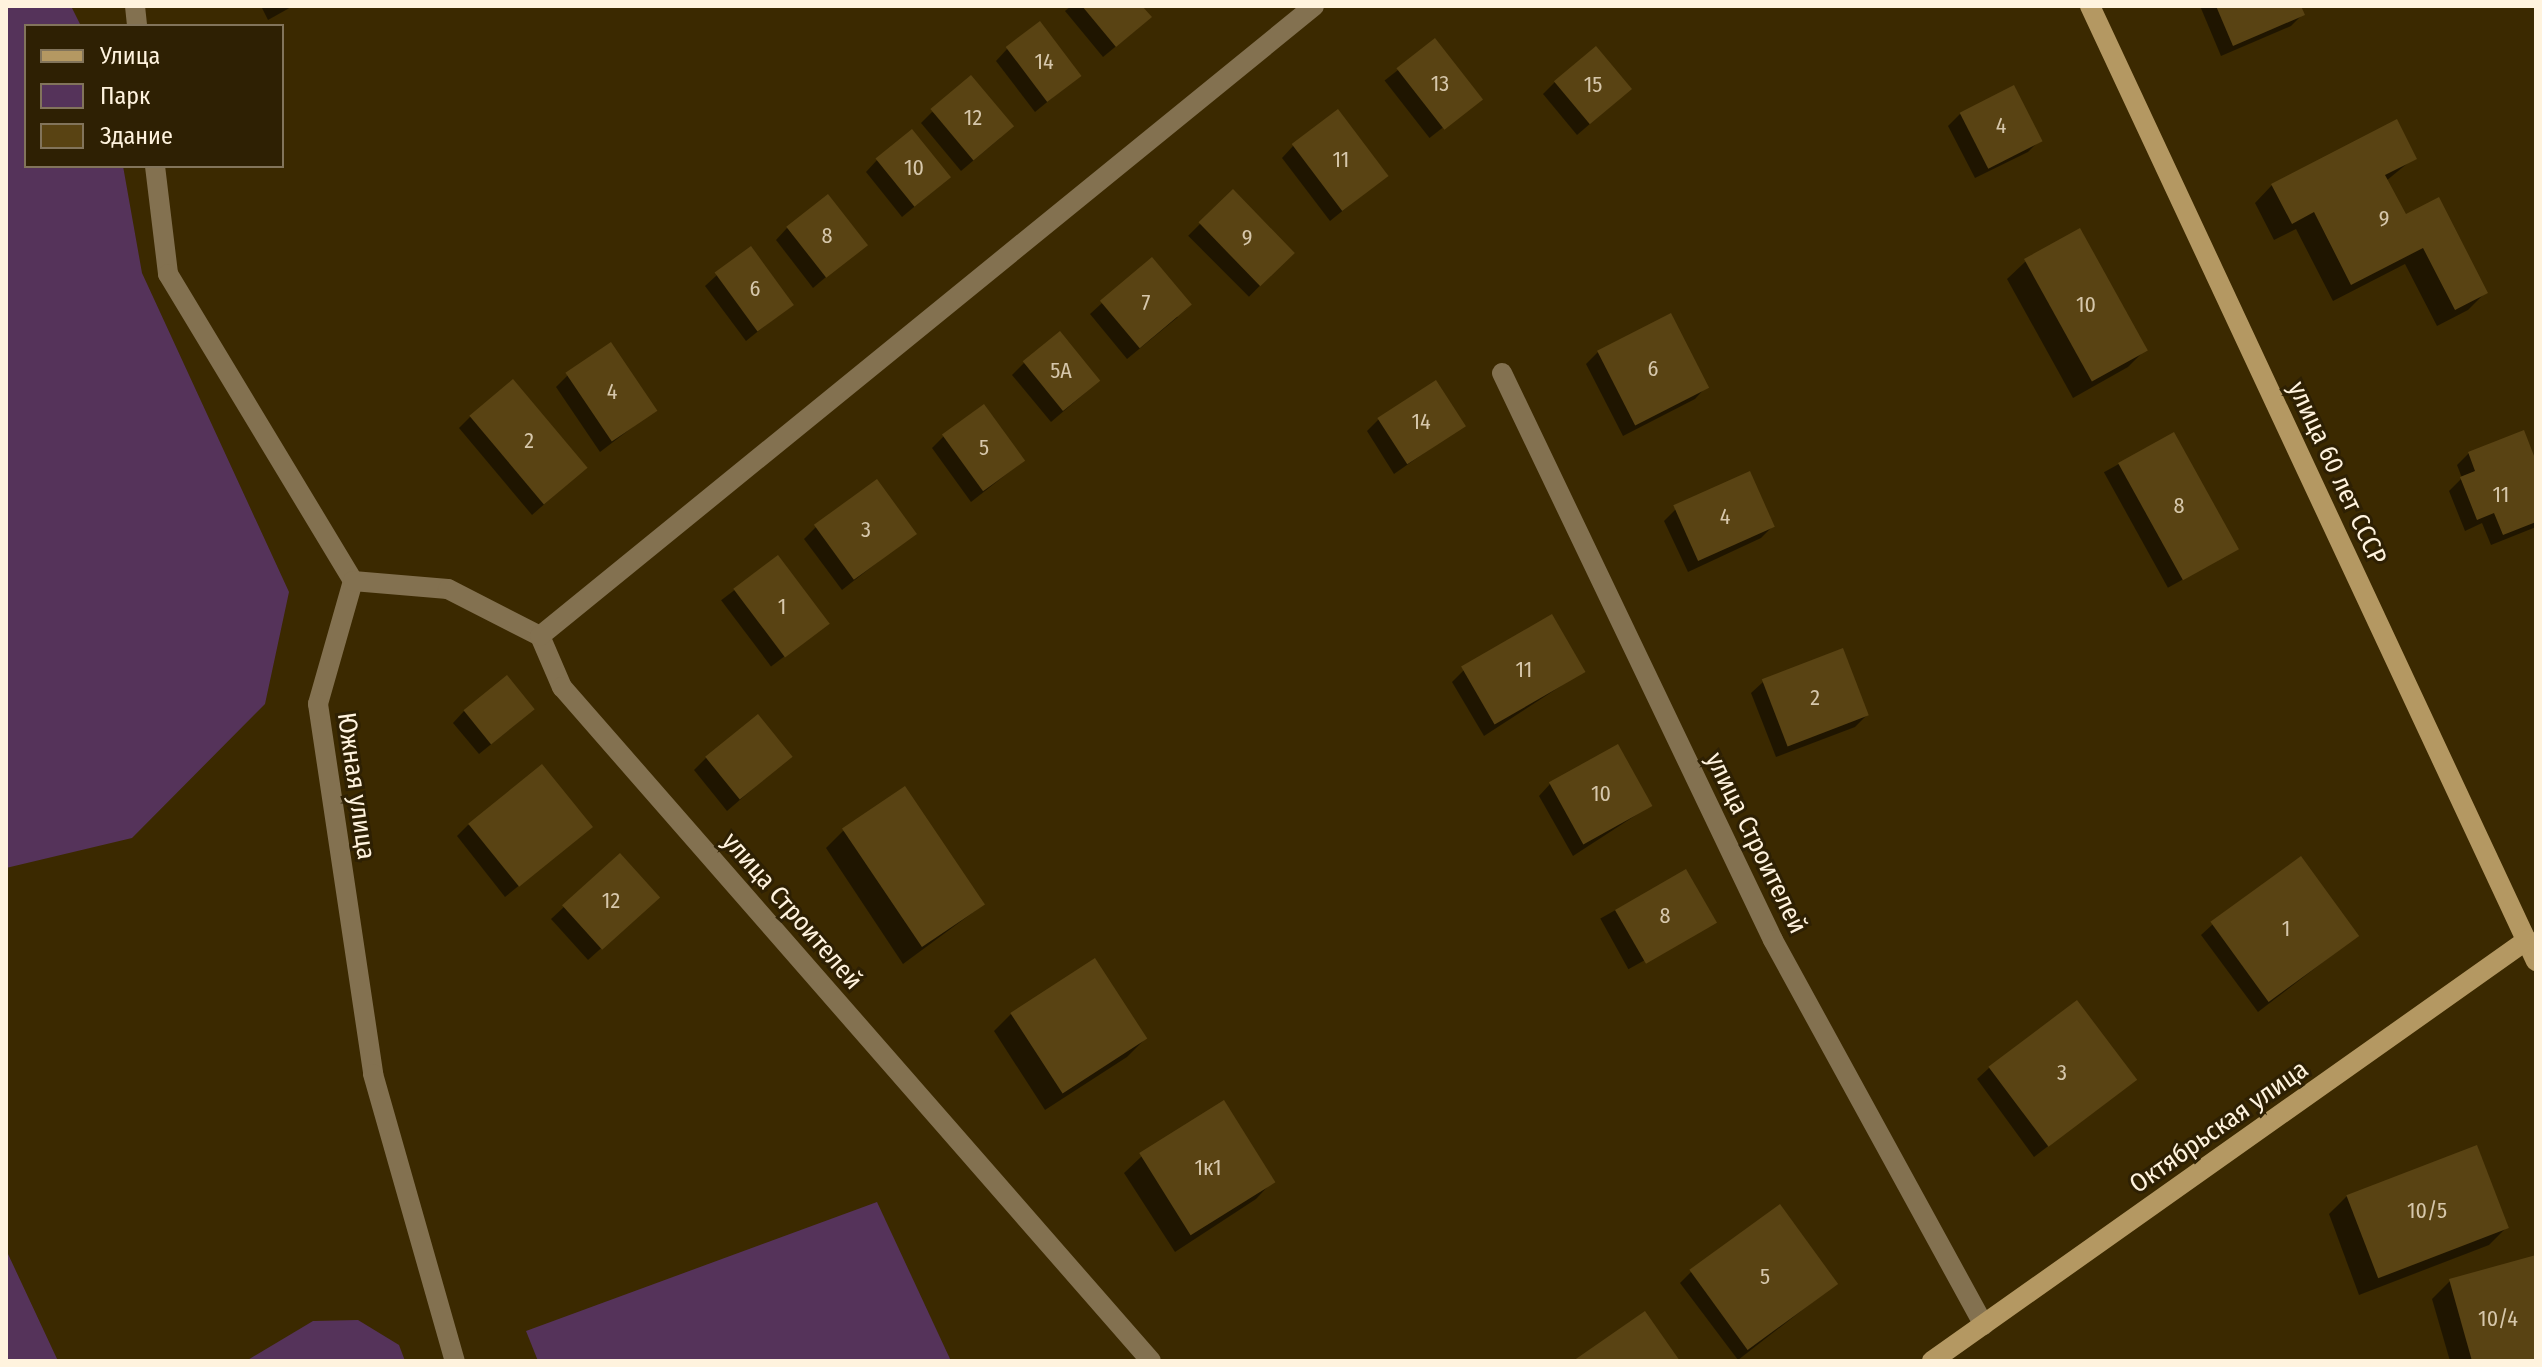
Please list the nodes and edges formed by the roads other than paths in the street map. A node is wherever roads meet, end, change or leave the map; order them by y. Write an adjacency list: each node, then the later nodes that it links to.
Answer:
1 (1314, 6): 6 (street)
2 (2090, 6): 7 (street, улица 60 лет СССР)
3 (155, 168): 5 (street)
4 (1502, 373): 9 (street, улица Строителей)
5 (353, 581): 6 (street); 10 (street, Южная улица)
6 (540, 636): 11 (street, улица Строителей)
7 (2531, 938): 8 (street, улица 60 лет СССР); 9 (street, Октябрьская улица)
8 (2536, 961)
9 (1984, 1325): 12 (street, Октябрьская улица)
10 (455, 1361)
11 (1151, 1361)
12 (1932, 1361)

